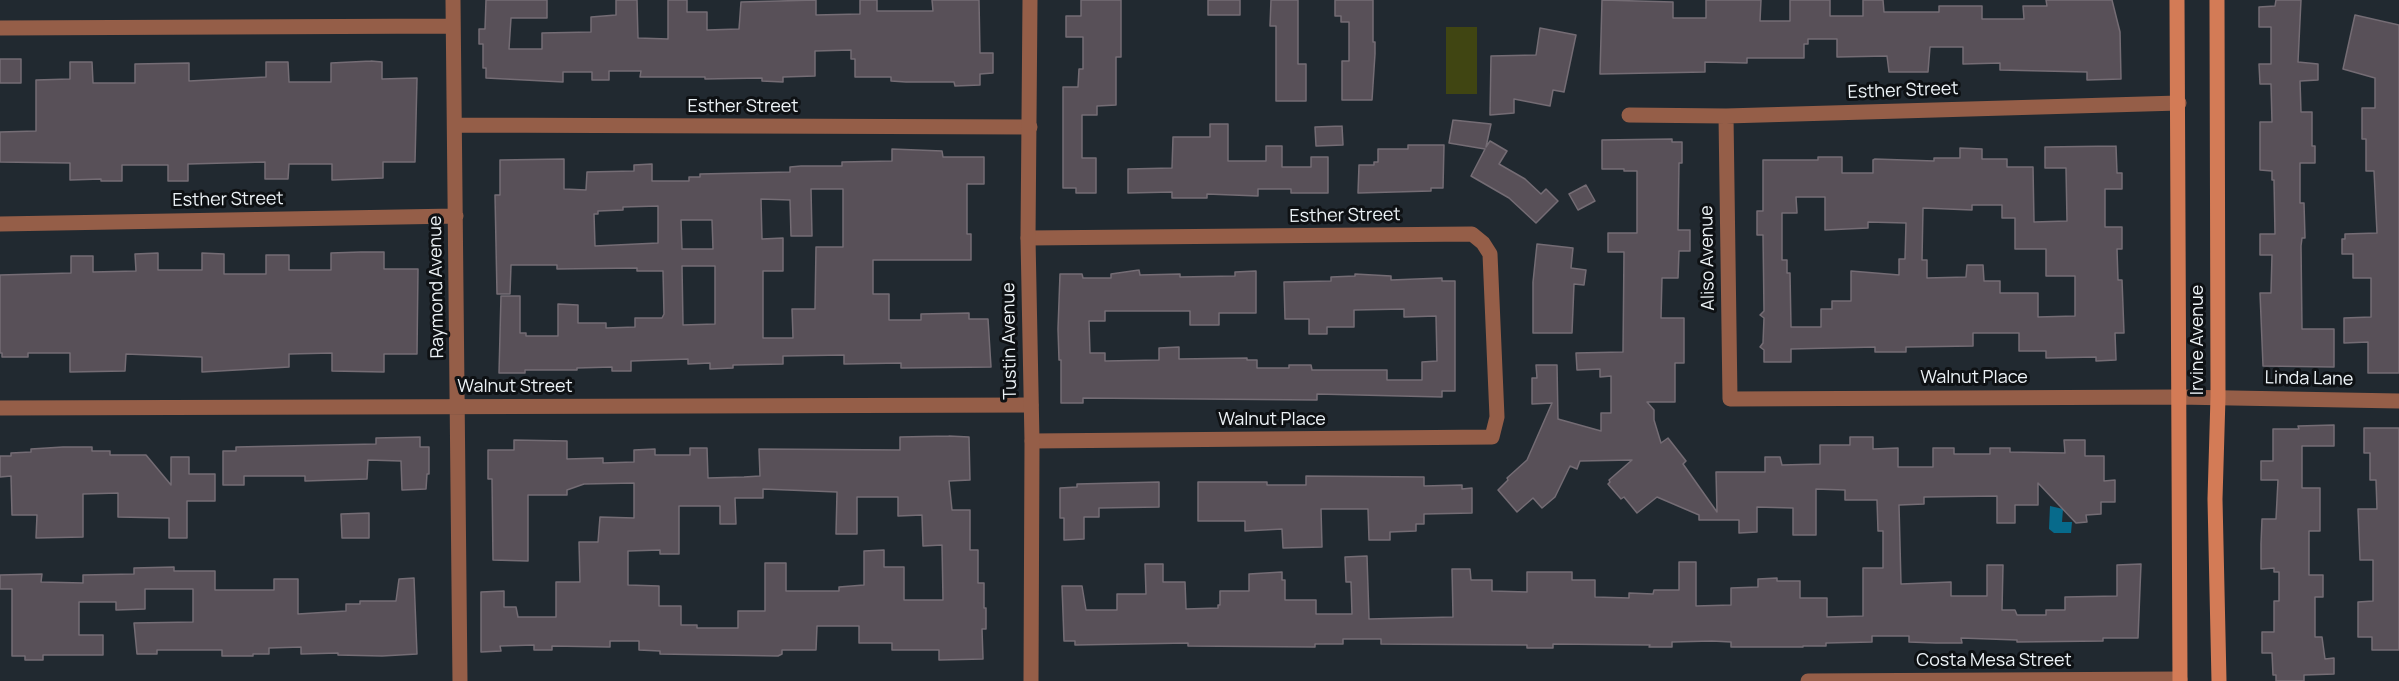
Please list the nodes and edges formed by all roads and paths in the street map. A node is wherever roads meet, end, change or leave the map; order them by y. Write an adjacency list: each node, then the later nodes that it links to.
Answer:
1 (453, 0): 5 (street, Raymond Avenue)
2 (1030, 0): 11 (street, Tustin Avenue)
3 (2178, 0): 7 (main road, Irvine Avenue)
4 (2217, 0): 16 (main road, Irvine Avenue)
5 (453, 26): 6 (street); 10 (street, Raymond Avenue)
6 (0, 28)
7 (2179, 104): 9 (street, Esther Street); 15 (main road, Irvine Avenue)
8 (1629, 115): 9 (street, Esther Street)
9 (1726, 116): 17 (street, Aliso Avenue)
10 (455, 125): 11 (street, Esther Street); 12 (street, Raymond Avenue)
11 (1030, 127): 14 (street, Tustin Avenue)
12 (456, 216): 13 (street, Esther Street); 20 (street, Raymond Avenue)
13 (0, 224)
14 (1028, 238): 19 (street, Tustin Avenue); 22 (street, Esther Street)
15 (2178, 397): 16 (street, Walnut Place); 17 (street, Walnut Place); 24 (main road, Irvine Avenue)
16 (2217, 397): 18 (street, Linda Lane); 28 (main road, Irvine Avenue)
17 (1730, 399)
18 (2399, 401)
19 (1031, 405): 20 (street, Walnut Street); 23 (street, Tustin Avenue)
20 (458, 407): 21 (street, Walnut Street); 25 (street, Raymond Avenue)
21 (0, 408)
22 (1497, 417): 23 (street, Walnut Place)
23 (1032, 441): 26 (street, Tustin Avenue)
24 (2180, 680): 27 (street, Costa Mesa Street)
25 (460, 681)
26 (1031, 681)
27 (1808, 681)
28 (2219, 681)

